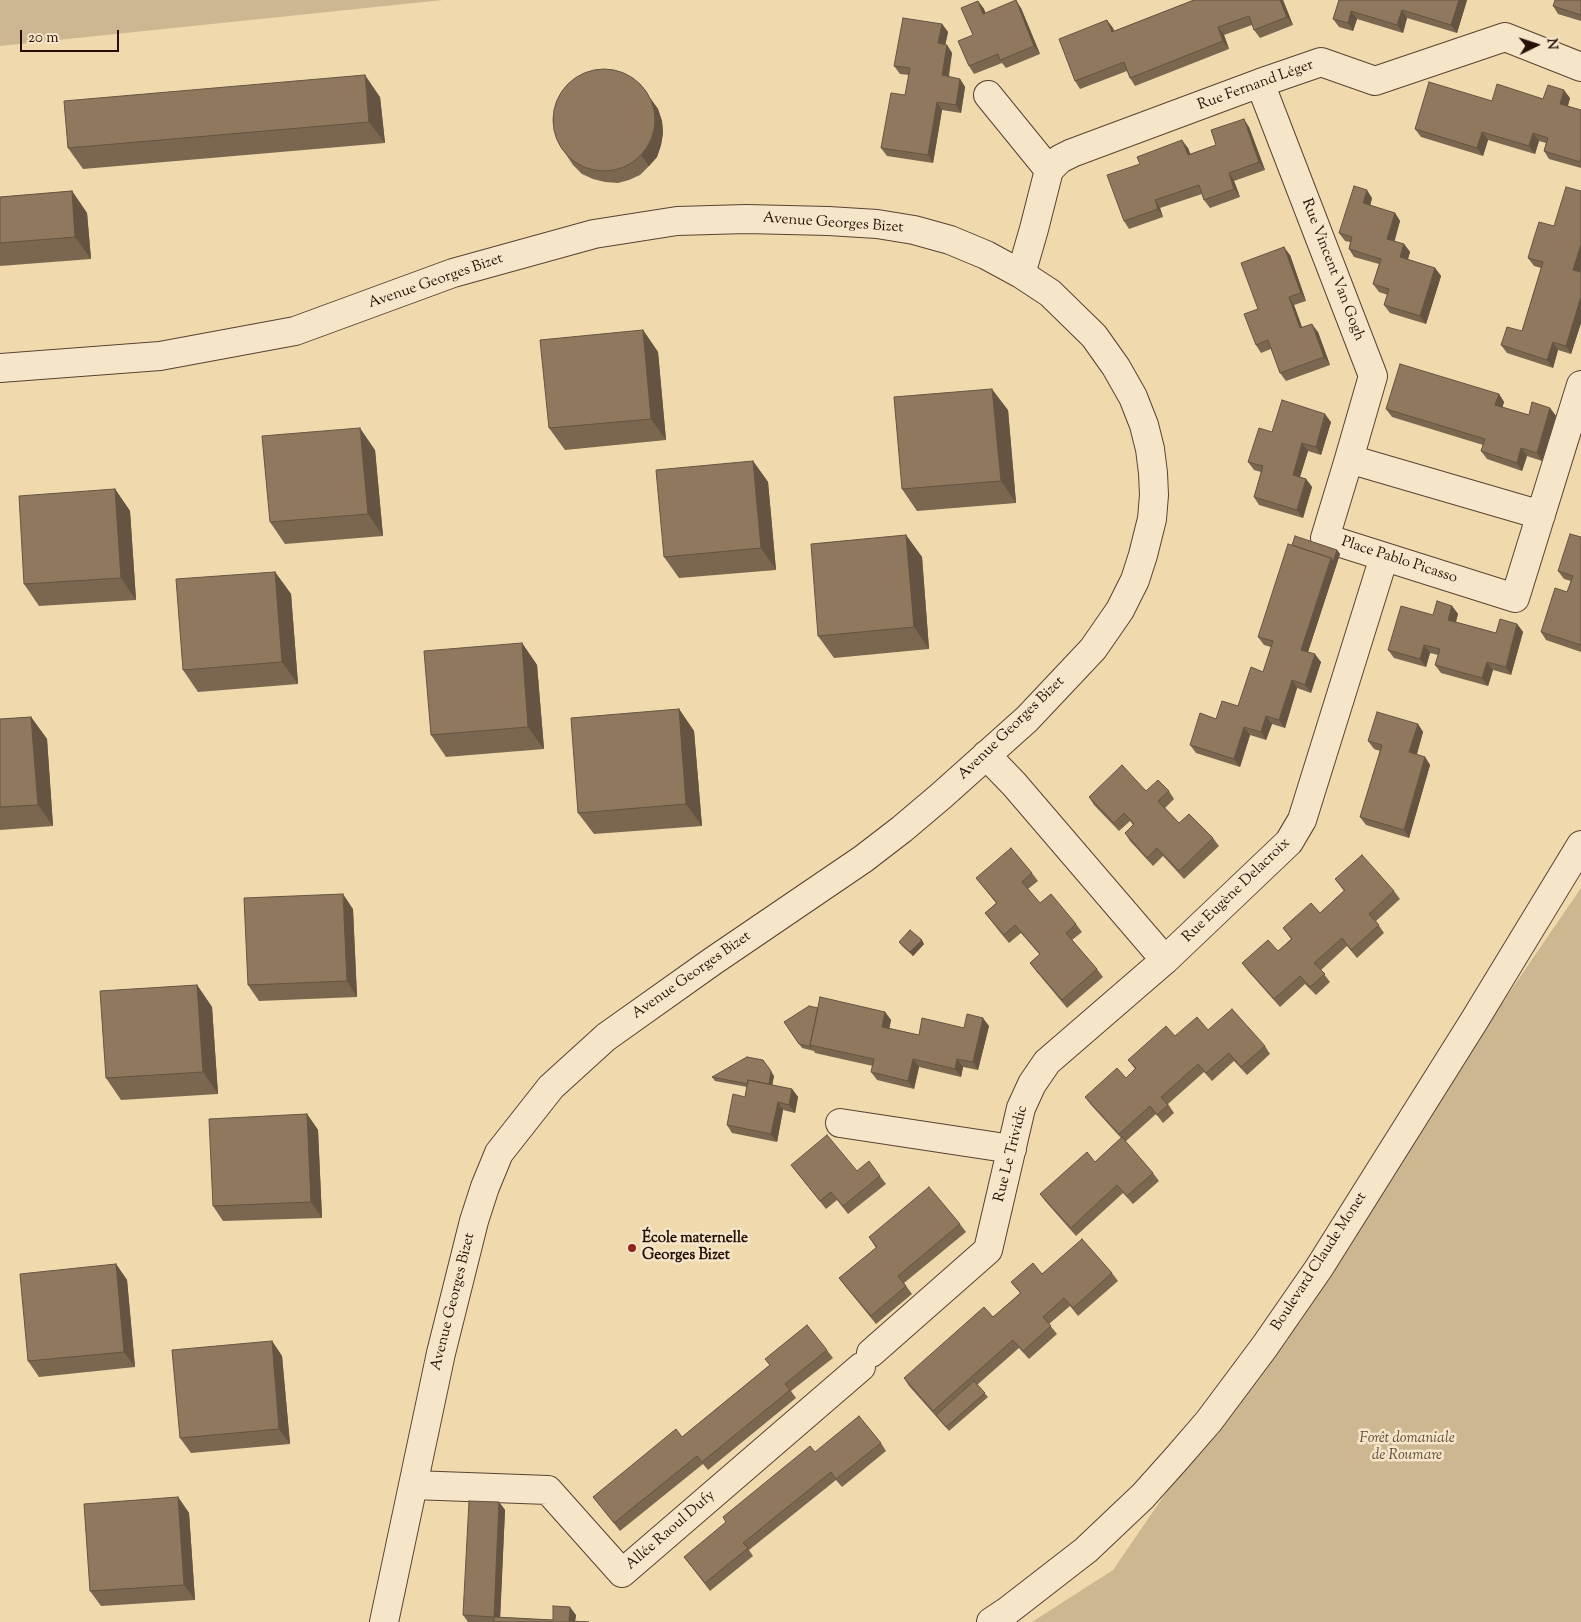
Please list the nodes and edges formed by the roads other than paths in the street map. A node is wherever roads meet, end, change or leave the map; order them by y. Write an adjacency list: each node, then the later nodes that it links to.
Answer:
1 (1581, 67): 2 (street, Rue Fernand Léger)
2 (1260, 83): 4 (street, Rue Fernand Léger); 8 (street, Rue Vincent Van Gogh)
3 (988, 95): 4 (street)
4 (1049, 170): 5 (street)
5 (1021, 274): 6 (street, Avenue Georges Bizet); 11 (street, Avenue Georges Bizet)
6 (0, 368)
7 (1581, 385): 9 (street)
8 (1348, 459): 9 (street); 10 (street, Place Pablo Picasso)
9 (1541, 514): 10 (street, Place Pablo Picasso)
10 (1384, 557): 13 (street, Rue Eugène Delacroix)
11 (986, 755): 13 (street); 17 (street, Avenue Georges Bizet)
12 (1581, 845): 19 (street, Boulevard Claude Monet)
13 (1164, 960): 15 (street, Rue Le Trividic)
14 (840, 1122): 15 (street)
15 (1012, 1149): 16 (street, Rue Le Trividic)
16 (866, 1360): 17 (street, Allée Raoul Dufy)
17 (413, 1485): 18 (street, Avenue Georges Bizet)
18 (384, 1622)
19 (991, 1622)

